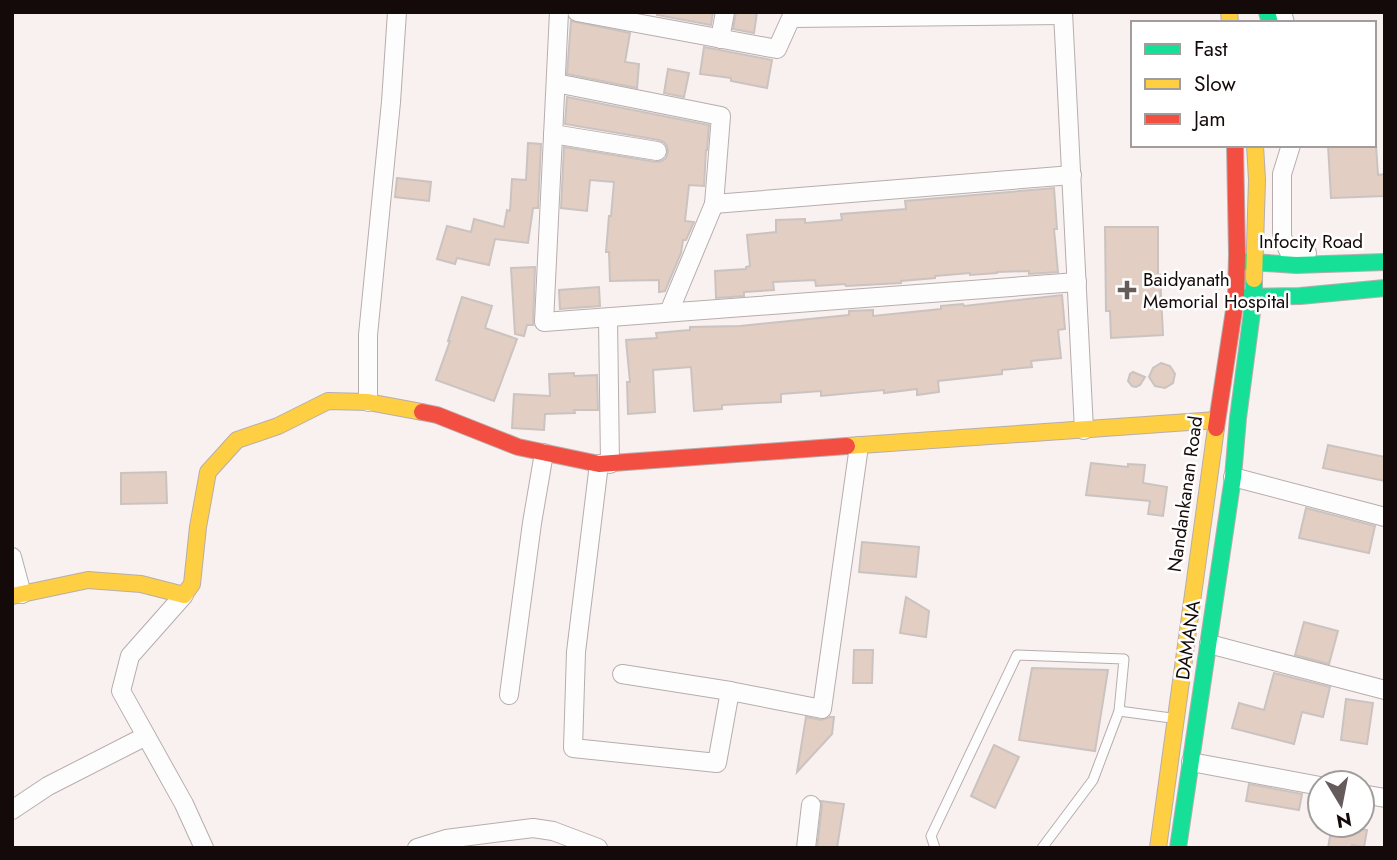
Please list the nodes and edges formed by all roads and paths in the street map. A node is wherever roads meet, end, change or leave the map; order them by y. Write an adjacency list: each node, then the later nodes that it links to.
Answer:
1 (397, 12): 28 (street)
2 (559, 12): 8 (street)
3 (577, 12): 7 (street)
4 (725, 12): 7 (street)
5 (1063, 14): 6 (street); 15 (street)
6 (792, 15): 7 (street)
7 (720, 39)
8 (556, 83): 9 (street); 17 (street)
9 (553, 134): 14 (street); 27 (street)
10 (1235, 147): 19 (main road, Nandankanan Road)
11 (1255, 147): 16 (main road, DAMANA)
12 (1271, 147): 16 (main road)
13 (1290, 147): 18 (street)
14 (657, 152)
15 (1072, 175): 17 (street); 22 (street)
16 (1257, 180): 20 (main road, DAMANA)
17 (714, 204): 26 (street)
18 (1385, 249)
19 (1236, 261): 20 (main road, Infocity Road); 24 (main road, Nandankanan Road)
20 (1256, 262): 21 (main road, Infocity Road); 25 (main road, DAMANA)
21 (1385, 262)
22 (1077, 282): 26 (street); 30 (street)
23 (1385, 288): 25 (main road)
24 (1236, 297): 25 (main road); 29 (main road, Nandankanan Road)
25 (1254, 297): 34 (main road, DAMANA)
26 (668, 312): 27 (street)
27 (608, 318): 33 (street)
28 (368, 402): 32 (main road); 40 (main road)
29 (1217, 420): 30 (main road); 37 (main road, Nandankanan Road)
30 (1084, 430): 31 (main road)
31 (859, 446): 33 (main road); 44 (street)
32 (544, 453): 33 (main road); 45 (street)
33 (605, 464): 44 (street)
34 (1233, 477): 35 (street); 38 (main road, DAMANA)
35 (1385, 517)
36 (12, 557): 39 (street)
37 (1197, 564): 38 (main road); 47 (main road, Nandankanan Road)
38 (1220, 566): 41 (main road, DAMANA)
39 (17, 595): 40 (main road)
40 (184, 595): 48 (street)
41 (1209, 644): 43 (street); 49 (main road, DAMANA)
42 (622, 674): 44 (street)
43 (1385, 690)
44 (730, 691)
45 (509, 695)
46 (1119, 711): 47 (lane); 57 (lane); 58 (lane)
47 (1176, 718): 59 (main road, Nandankanan Road)
48 (146, 736): 52 (street); 53 (street)
49 (1191, 762): 50 (street); 60 (main road, DAMANA)
50 (1306, 783)
51 (811, 805): 56 (street)
52 (12, 810)
53 (204, 848)
54 (417, 848): 55 (street)
55 (598, 848)
56 (806, 848)
57 (934, 848)
58 (1042, 848)
59 (1158, 848)
60 (1178, 848)

